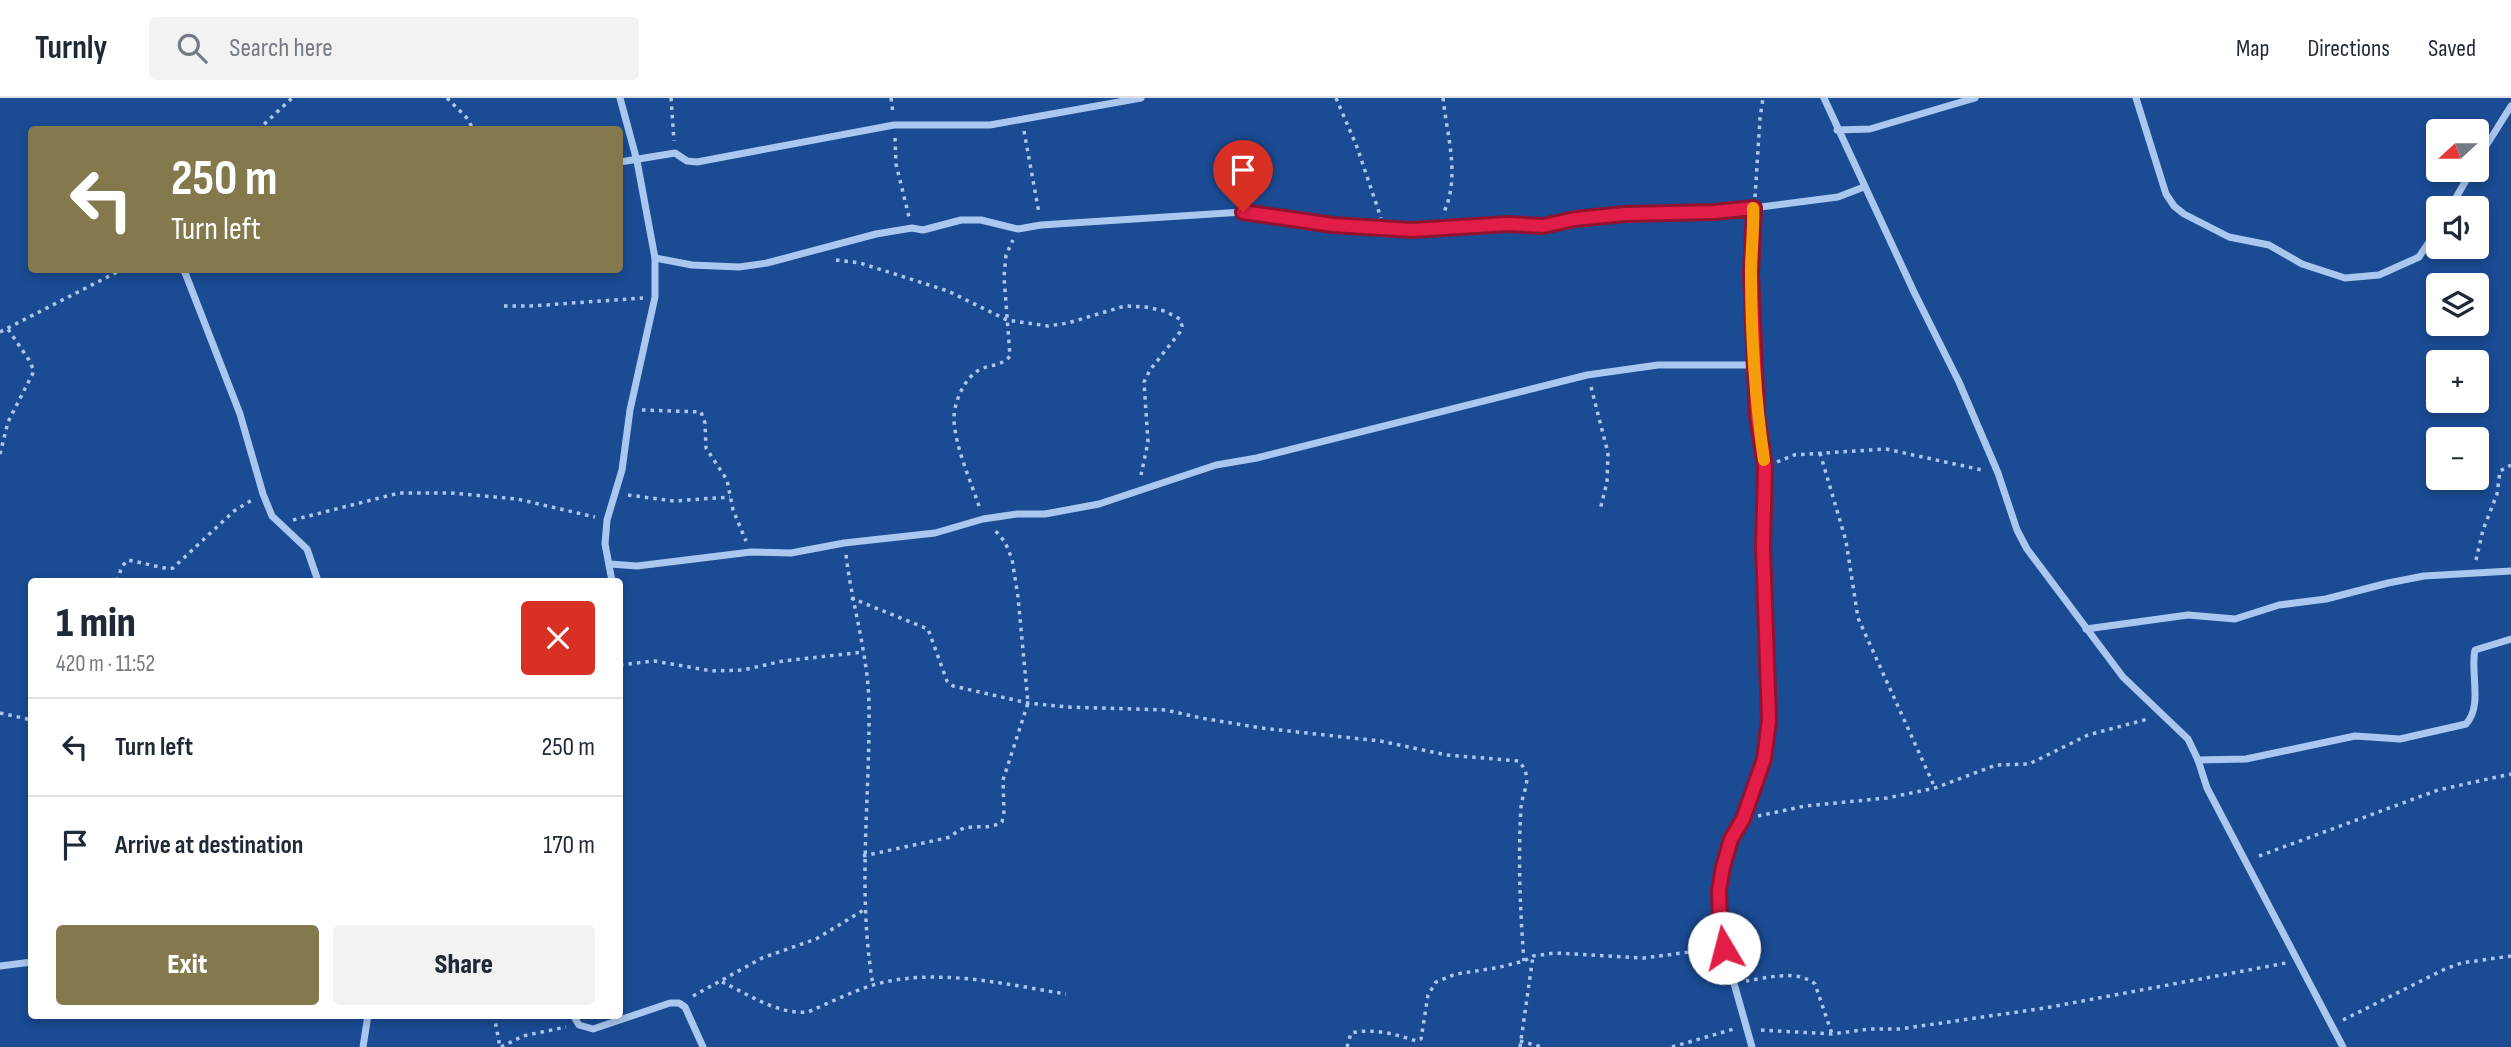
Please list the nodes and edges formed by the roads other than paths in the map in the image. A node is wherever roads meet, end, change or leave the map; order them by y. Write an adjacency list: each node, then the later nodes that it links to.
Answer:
1 (620, 98): 9 (street)
2 (1141, 98): 9 (street)
3 (1824, 98): 7 (street)
4 (1975, 98): 7 (street)
5 (2136, 98): 13 (street)
6 (2511, 106): 8 (street)
7 (1838, 130): 11 (street)
8 (2489, 141)
9 (636, 161): 10 (street); 14 (street)
10 (623, 162)
11 (1864, 187): 12 (street); 21 (street)
12 (1754, 208): 14 (street); 16 (street)
13 (2426, 247)
14 (654, 258): 17 (street)
15 (185, 273): 19 (street)
16 (1754, 365): 17 (street); 30 (street)
17 (610, 564): 20 (street)
18 (2511, 571): 21 (street)
19 (317, 578)
20 (612, 578)
21 (2086, 629): 23 (street)
22 (2511, 639): 23 (street)
23 (2198, 760): 31 (street)
24 (28, 962): 25 (street)
25 (0, 966)
26 (367, 1019): 28 (street)
27 (575, 1019): 29 (street)
28 (363, 1047)
29 (703, 1047)
30 (1752, 1047)
31 (2343, 1047)

